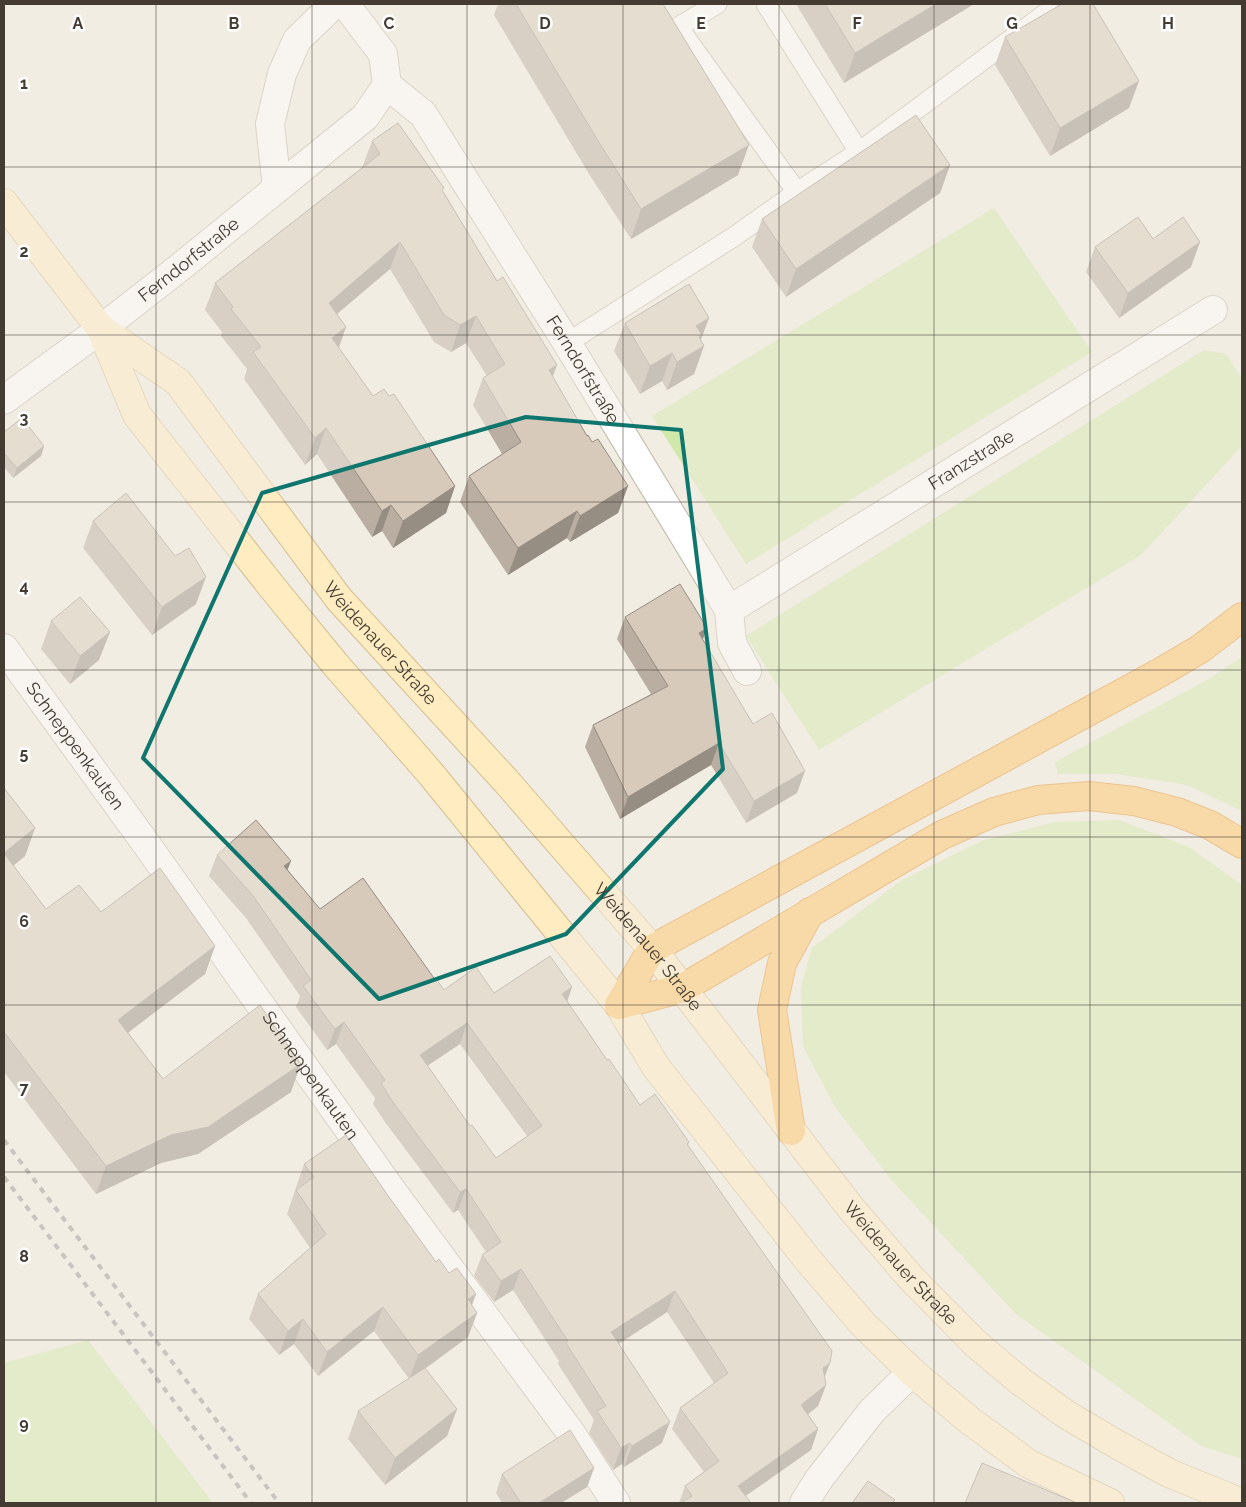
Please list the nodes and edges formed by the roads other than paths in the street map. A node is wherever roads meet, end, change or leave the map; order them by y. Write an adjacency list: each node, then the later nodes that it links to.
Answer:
1 (334, 4): 8 (street)
2 (344, 4): 6 (street)
3 (717, 4): 9 (lane)
4 (766, 4): 7 (lane)
5 (1050, 11): 7 (lane)
6 (387, 85): 8 (street, Ferndorfstraße); 13 (street, Ferndorfstraße)
7 (859, 152): 9 (lane)
8 (277, 188): 12 (street, Ferndorfstraße)
9 (797, 192): 13 (lane)
10 (4, 204): 12 (main road, Weidenauer Straße)
11 (1213, 310): 15 (street, Franzstraße)
12 (101, 329): 14 (street); 21 (main road, Weidenauer Straße); 23 (main road, Weidenauer Straße)
13 (567, 343): 15 (street, Ferndorfstraße)
14 (4, 400)
15 (729, 610): 18 (street, Ferndorfstraße)
16 (1242, 617): 21 (highway)
17 (4, 648): 26 (street, Schneppenkauten)
18 (747, 671)
19 (1242, 844): 20 (highway)
20 (811, 911): 22 (highway); 24 (highway)
21 (652, 949): 22 (main road, Weidenauer Straße); 23 (highway)
22 (683, 988): 23 (highway); 24 (main road, Weidenauer Straße)
23 (619, 1005): 25 (main road, Weidenauer Straße)
24 (791, 1131): 29 (main road, Weidenauer Straße)
25 (912, 1372): 27 (street); 28 (main road, Weidenauer Straße)
26 (616, 1503)
27 (804, 1503)
28 (1110, 1503)
29 (1242, 1503)

